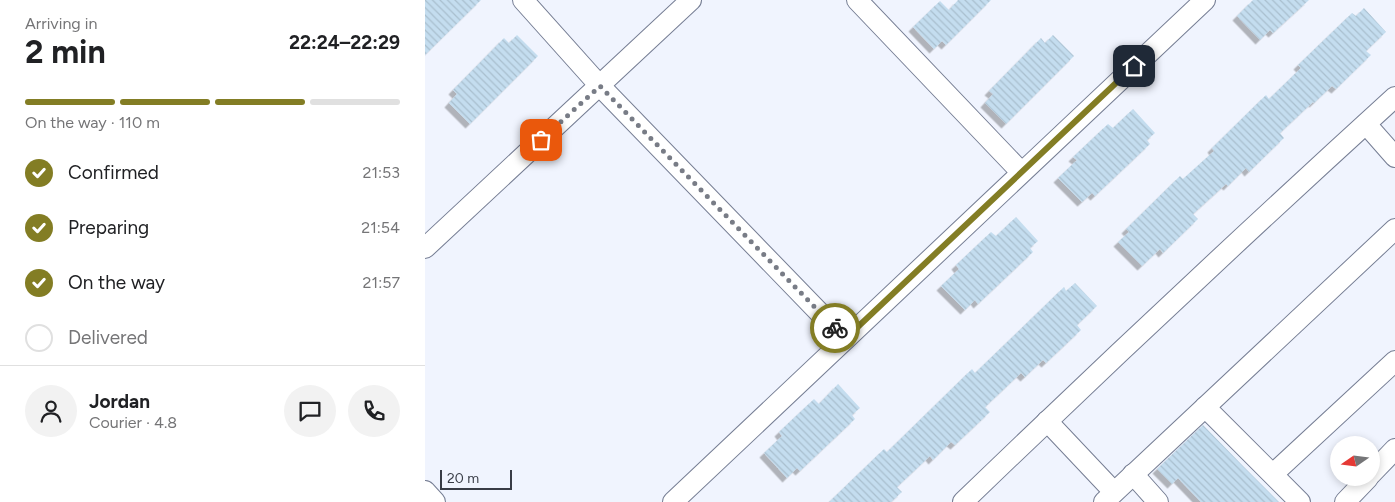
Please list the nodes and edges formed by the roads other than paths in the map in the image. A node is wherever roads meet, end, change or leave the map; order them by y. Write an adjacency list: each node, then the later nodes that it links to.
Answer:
1 (523, 0): 5 (street)
2 (691, 0): 5 (street)
3 (857, 0): 9 (street)
4 (1205, 0): 9 (street)
5 (600, 86): 11 (street); 12 (street)
6 (1395, 97): 7 (street)
7 (1366, 124): 8 (street); 15 (street)
8 (1395, 157)
9 (1021, 172): 12 (street)
10 (1395, 229): 14 (street)
11 (425, 248)
12 (845, 339): 24 (street)
13 (1395, 361): 19 (street)
14 (1205, 407): 18 (street); 19 (street)
15 (1047, 422): 22 (street); 25 (street)
16 (1395, 449): 17 (street)
17 (1380, 465)
18 (1133, 474): 22 (street); 26 (street)
19 (1273, 474): 27 (street)
20 (1360, 486): 28 (street)
21 (425, 491): 23 (street)
22 (1109, 497)
23 (435, 502)
24 (673, 502)
25 (963, 502)
26 (1159, 502)
27 (1300, 502)
28 (1345, 502)

